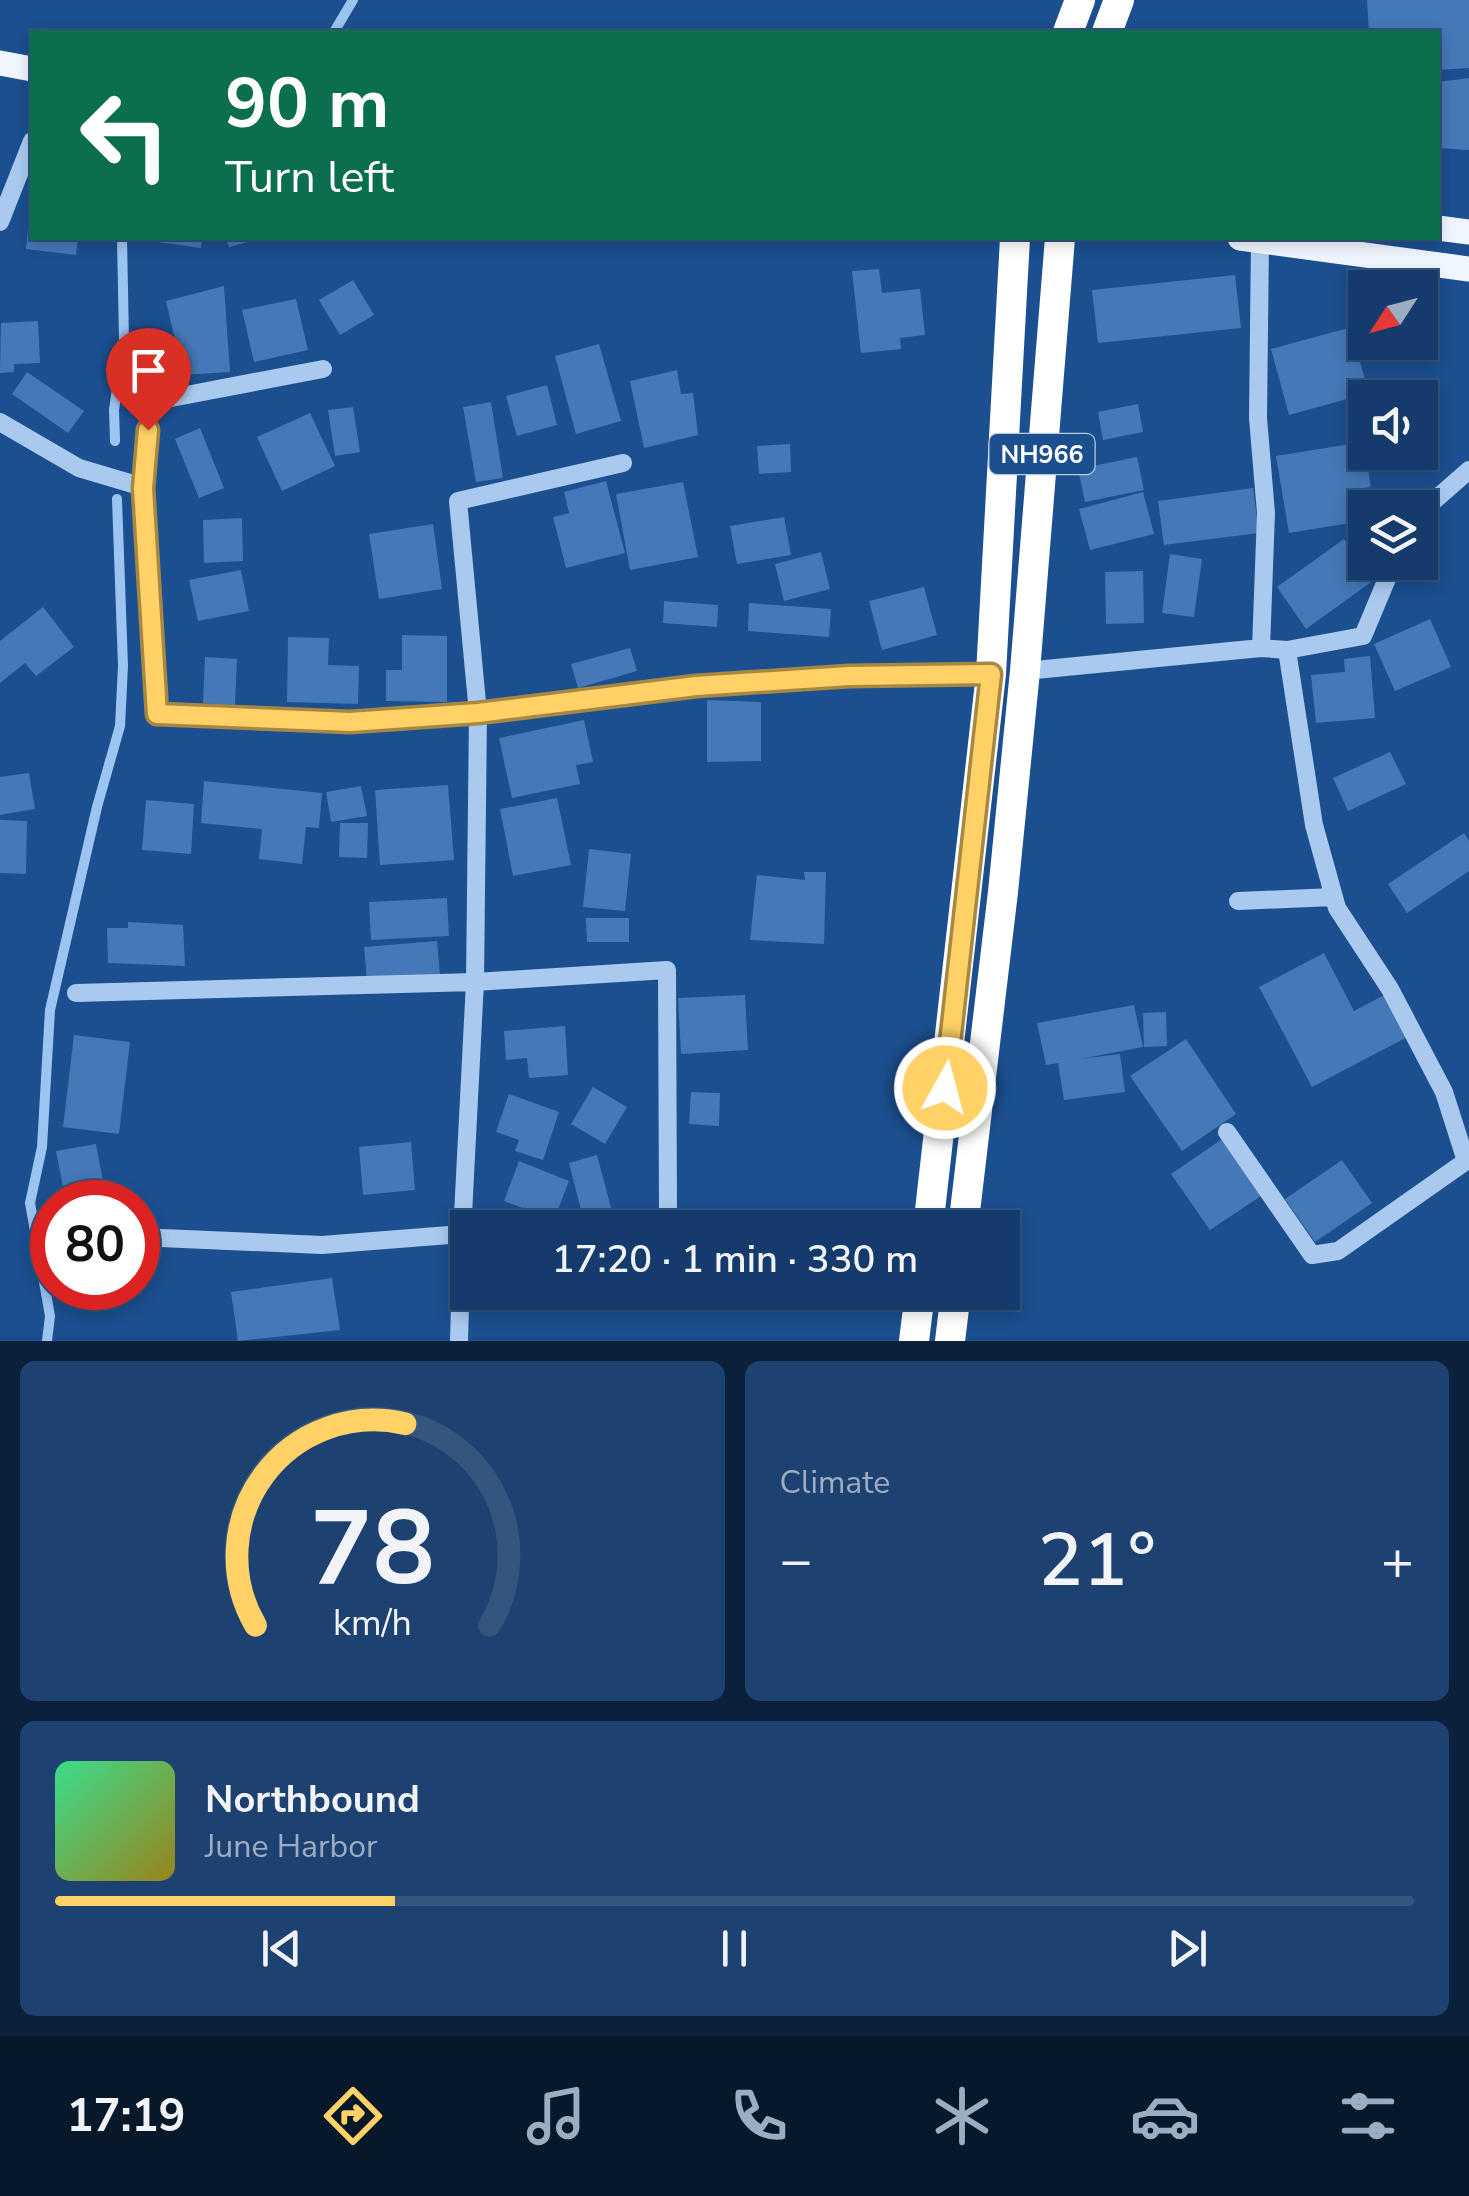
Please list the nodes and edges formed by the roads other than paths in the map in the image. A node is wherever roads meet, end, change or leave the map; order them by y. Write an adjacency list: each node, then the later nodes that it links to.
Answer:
1 (1080, 0): 3 (highway)
2 (1119, 0): 4 (highway)
3 (1069, 30)
4 (1108, 30)
5 (0, 63): 6 (main road)
6 (30, 68)
7 (30, 146): 8 (street)
8 (0, 222)
9 (1440, 228): 10 (main road)
10 (1469, 232)
11 (1016, 240): 26 (highway, NH966)
12 (1060, 240): 25 (highway, NH966)
13 (1250, 240): 23 (street)
14 (1257, 240): 15 (main road)
15 (1469, 269)
16 (323, 369): 20 (street)
17 (0, 422): 20 (street)
18 (622, 463): 27 (street)
19 (1469, 470): 21 (street)
20 (143, 488): 27 (street)
21 (1438, 497)
22 (1387, 580): 24 (street)
23 (1261, 648): 24 (street); 25 (street)
24 (1287, 650): 28 (street)
25 (1025, 671): 36 (highway, NH966)
26 (991, 674): 27 (street); 35 (highway, NH966)
27 (478, 713): 30 (street)
28 (1334, 897): 29 (street); 32 (street)
29 (1238, 901)
30 (475, 982): 31 (street); 33 (street); 34 (street)
31 (76, 994)
32 (1227, 1132)
33 (463, 1210)
34 (668, 1210)
35 (930, 1210)
36 (966, 1210)
37 (450, 1235): 38 (street)
38 (160, 1239)
39 (460, 1310): 42 (street)
40 (918, 1310): 43 (highway)
41 (954, 1310): 44 (highway)
42 (459, 1341)
43 (914, 1341)
44 (950, 1341)

